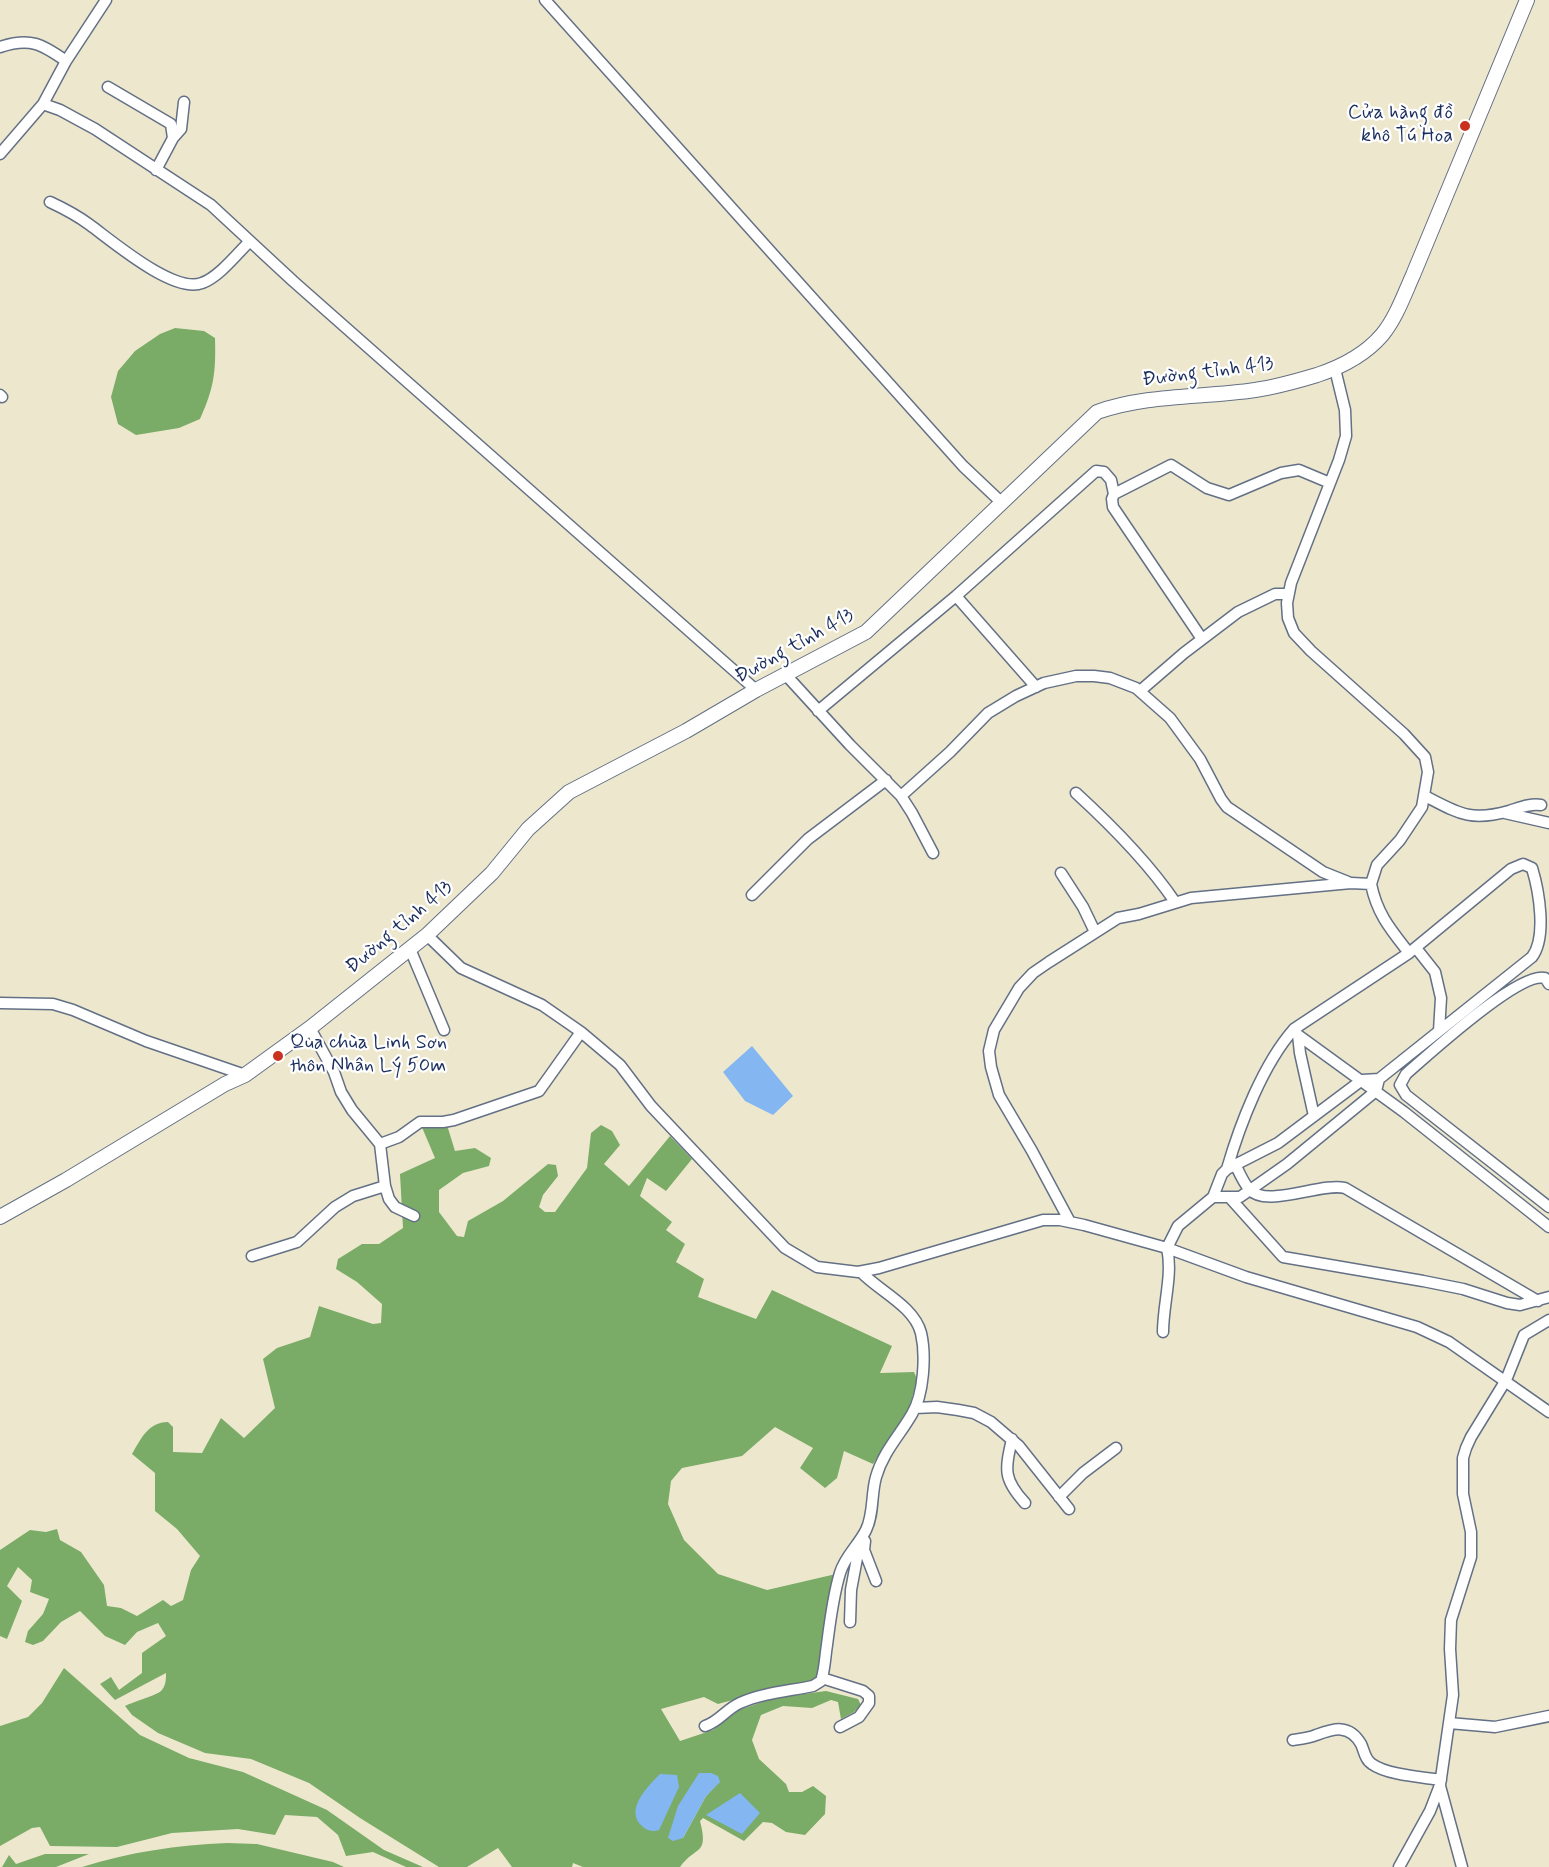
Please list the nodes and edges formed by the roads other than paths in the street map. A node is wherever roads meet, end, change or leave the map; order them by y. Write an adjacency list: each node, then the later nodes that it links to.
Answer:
1 (106, 0): 5 (street)
2 (545, 0): 17 (street)
3 (1527, 0): 14 (main road, Đường tỉnh 413)
4 (0, 47): 5 (street)
5 (66, 61): 8 (street)
6 (108, 87): 9 (street)
7 (184, 102): 9 (street)
8 (43, 104): 10 (street); 11 (street)
9 (173, 138): 11 (street)
10 (0, 154)
11 (156, 170): 13 (street)
12 (51, 202): 13 (street)
13 (250, 241): 23 (street)
14 (1335, 369): 15 (street); 17 (main road, Đường tỉnh 413)
15 (1330, 483): 16 (street); 18 (street)
16 (1114, 494): 19 (street); 20 (street)
17 (1001, 502): 21 (main road, Đường tỉnh 413)
18 (1288, 594): 20 (street); 29 (street)
19 (956, 596): 22 (street); 25 (street)
20 (1202, 639): 24 (street)
21 (786, 675): 23 (main road, Đường tỉnh 413); 25 (street)
22 (1036, 687): 24 (street); 28 (street)
23 (756, 690): 40 (main road, Đường tỉnh 413)
24 (1140, 691): 35 (street)
25 (818, 711): 26 (street)
26 (886, 780): 28 (street); 37 (street)
27 (1076, 793): 38 (street)
28 (901, 795): 33 (street)
29 (1425, 796): 31 (street); 36 (street)
30 (1541, 805): 31 (street)
31 (1505, 812): 32 (street)
32 (1549, 823)
33 (933, 853)
34 (1062, 873): 39 (street)
35 (1351, 883): 36 (street); 38 (street)
36 (1371, 884): 42 (street)
37 (752, 895)
38 (1175, 902): 39 (street)
39 (1095, 932): 64 (street)
40 (427, 935): 41 (main road, Đường tỉnh 413); 48 (street)
41 (410, 949): 45 (main road, Đường tỉnh 413); 46 (street)
42 (1413, 951): 47 (street); 47 (street); 49 (street)
43 (1549, 984): 61 (street)
44 (0, 1003): 50 (street)
45 (310, 1028): 50 (main road, Đường tỉnh 413); 55 (street)
46 (444, 1030)
47 (1439, 1031): 51 (street)
48 (581, 1032): 55 (street); 68 (street)
49 (1296, 1032): 52 (street); 54 (street); 56 (street)
50 (245, 1075): 63 (main road, Đường tỉnh 413)
51 (1379, 1079): 52 (street); 53 (street)
52 (1362, 1080): 53 (street); 54 (street)
53 (1376, 1091): 58 (street); 65 (street)
54 (1314, 1116): 56 (street)
55 (380, 1144): 57 (street)
56 (1231, 1167): 58 (street); 59 (street)
57 (385, 1186): 62 (street); 67 (street)
58 (1250, 1190): 60 (street); 70 (street)
59 (1213, 1197): 60 (street); 66 (street)
60 (1230, 1198): 70 (street)
61 (1549, 1207)
62 (414, 1216)
63 (0, 1217)
64 (1070, 1222): 66 (street); 68 (street)
65 (1549, 1227)
66 (1167, 1248): 72 (street); 73 (street)
67 (252, 1256)
68 (861, 1272): 74 (street)
69 (1549, 1297): 70 (street)
70 (1538, 1301)
71 (1549, 1320): 73 (street)
72 (1163, 1332)
73 (1506, 1380): 75 (street); 86 (street)
74 (915, 1408): 76 (street); 81 (street)
75 (1549, 1412)
76 (1012, 1439): 78 (street); 79 (street)
77 (1116, 1448): 78 (street)
78 (1059, 1497): 80 (street)
79 (1025, 1503)
80 (1069, 1509)
81 (862, 1536): 82 (street); 83 (street); 84 (street)
82 (876, 1581)
83 (850, 1622)
84 (822, 1678): 87 (street); 88 (street)
85 (1549, 1716): 86 (street)
86 (1449, 1723): 90 (street)
87 (705, 1726)
88 (840, 1727)
89 (1293, 1740): 90 (street)
90 (1440, 1782): 91 (street); 92 (street)
91 (1399, 1867)
92 (1462, 1867)

